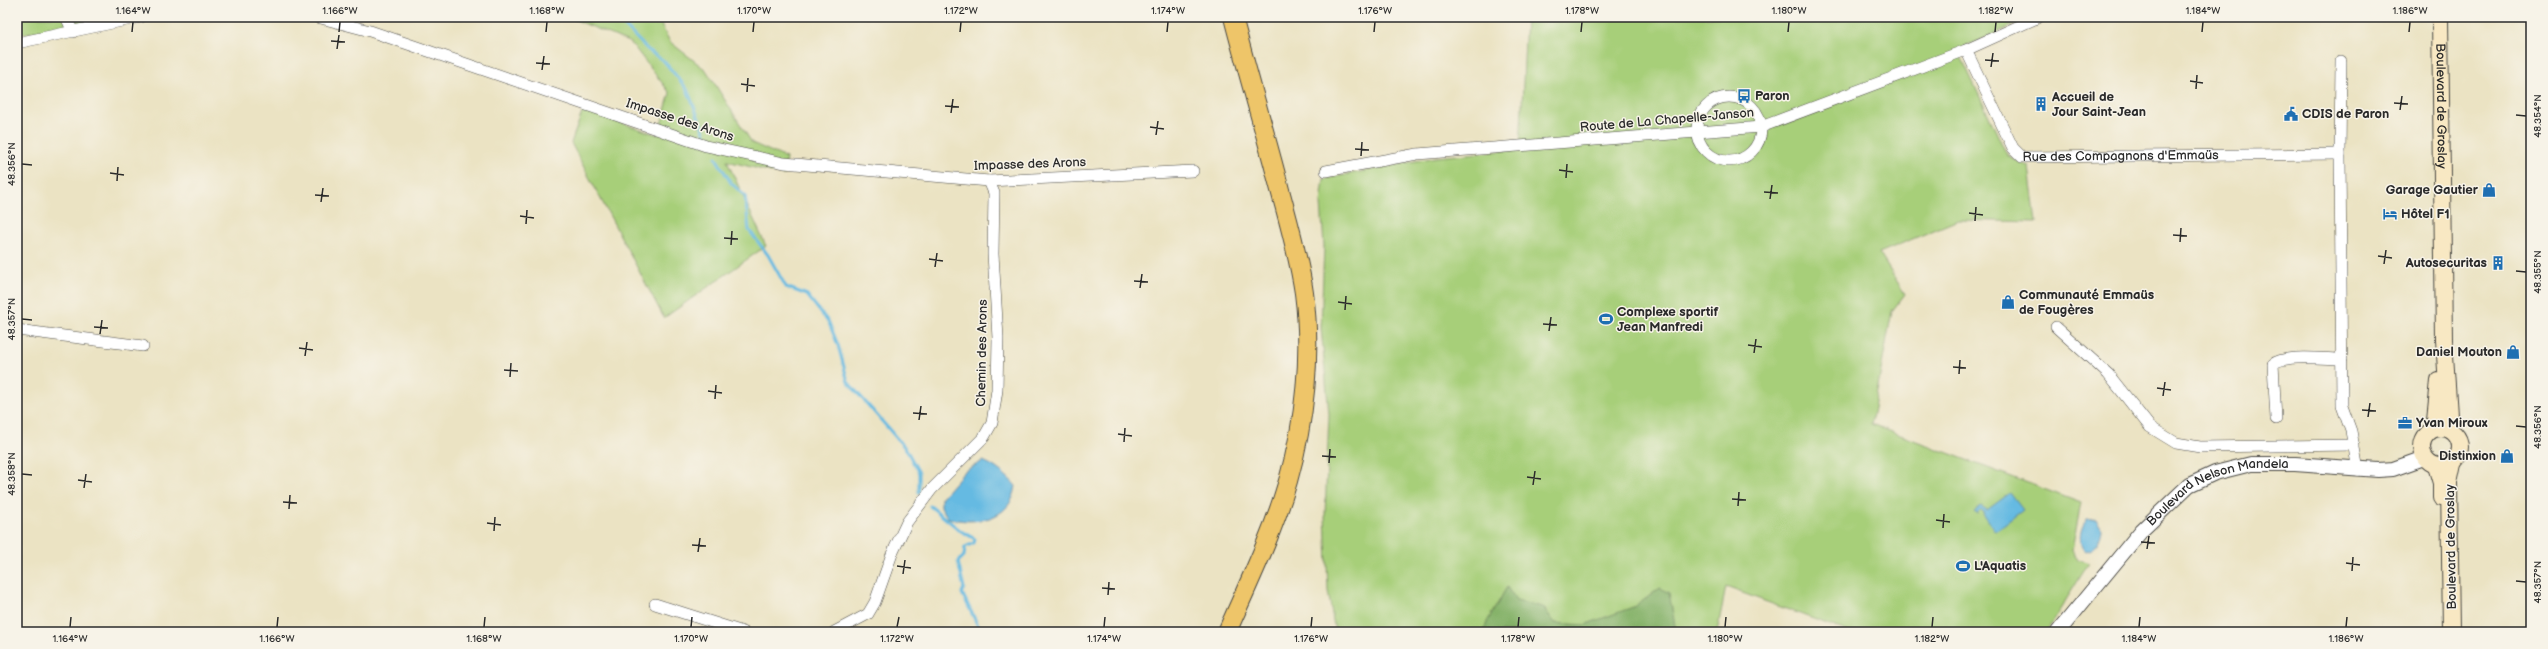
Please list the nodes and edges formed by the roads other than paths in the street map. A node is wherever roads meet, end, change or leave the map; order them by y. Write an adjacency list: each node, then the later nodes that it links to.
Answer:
1 (66, 17): 8 (street)
2 (141, 17): 7 (street)
3 (316, 17): 17 (street, Impasse des Arons)
4 (1232, 17): 33 (main road)
5 (2039, 17): 10 (street, Route de La Chapelle-Janson)
6 (2440, 17): 20 (main road, Boulevard de Groslay)
7 (106, 21): 8 (street)
8 (73, 32): 9 (street)
9 (17, 43)
10 (1966, 50): 12 (street, Route de La Chapelle-Janson); 14 (street, Rue des Compagnons d'Emmaüs)
11 (2341, 61): 14 (street)
12 (1761, 126): 13 (street, Route de La Chapelle-Janson); 13 (street); 13 (street)
13 (1696, 132): 16 (street, Route de La Chapelle-Janson)
14 (2340, 154): 22 (street)
15 (1193, 171): 17 (street, Impasse des Arons)
16 (1326, 171)
17 (989, 181): 32 (street, Chemin des Arons)
18 (2056, 326): 26 (street)
19 (17, 330): 21 (street)
20 (2444, 340): 24 (main road, Boulevard de Groslay); 25 (main road, Boulevard de Groslay)
21 (143, 346)
22 (2342, 359): 23 (street); 26 (street)
23 (2276, 419)
24 (2434, 429): 25 (main road); 27 (main road)
25 (2450, 430): 28 (main road)
26 (2354, 445): 29 (street)
27 (2430, 462): 28 (main road); 29 (street); 35 (main road, Boulevard de Groslay)
28 (2453, 463): 36 (main road, Boulevard de Groslay)
29 (2358, 470): 34 (street, Boulevard Nelson Mandela)
30 (655, 604): 31 (street)
31 (742, 632)
32 (834, 632)
33 (1227, 632)
34 (2058, 632)
35 (2443, 632)
36 (2451, 632)

